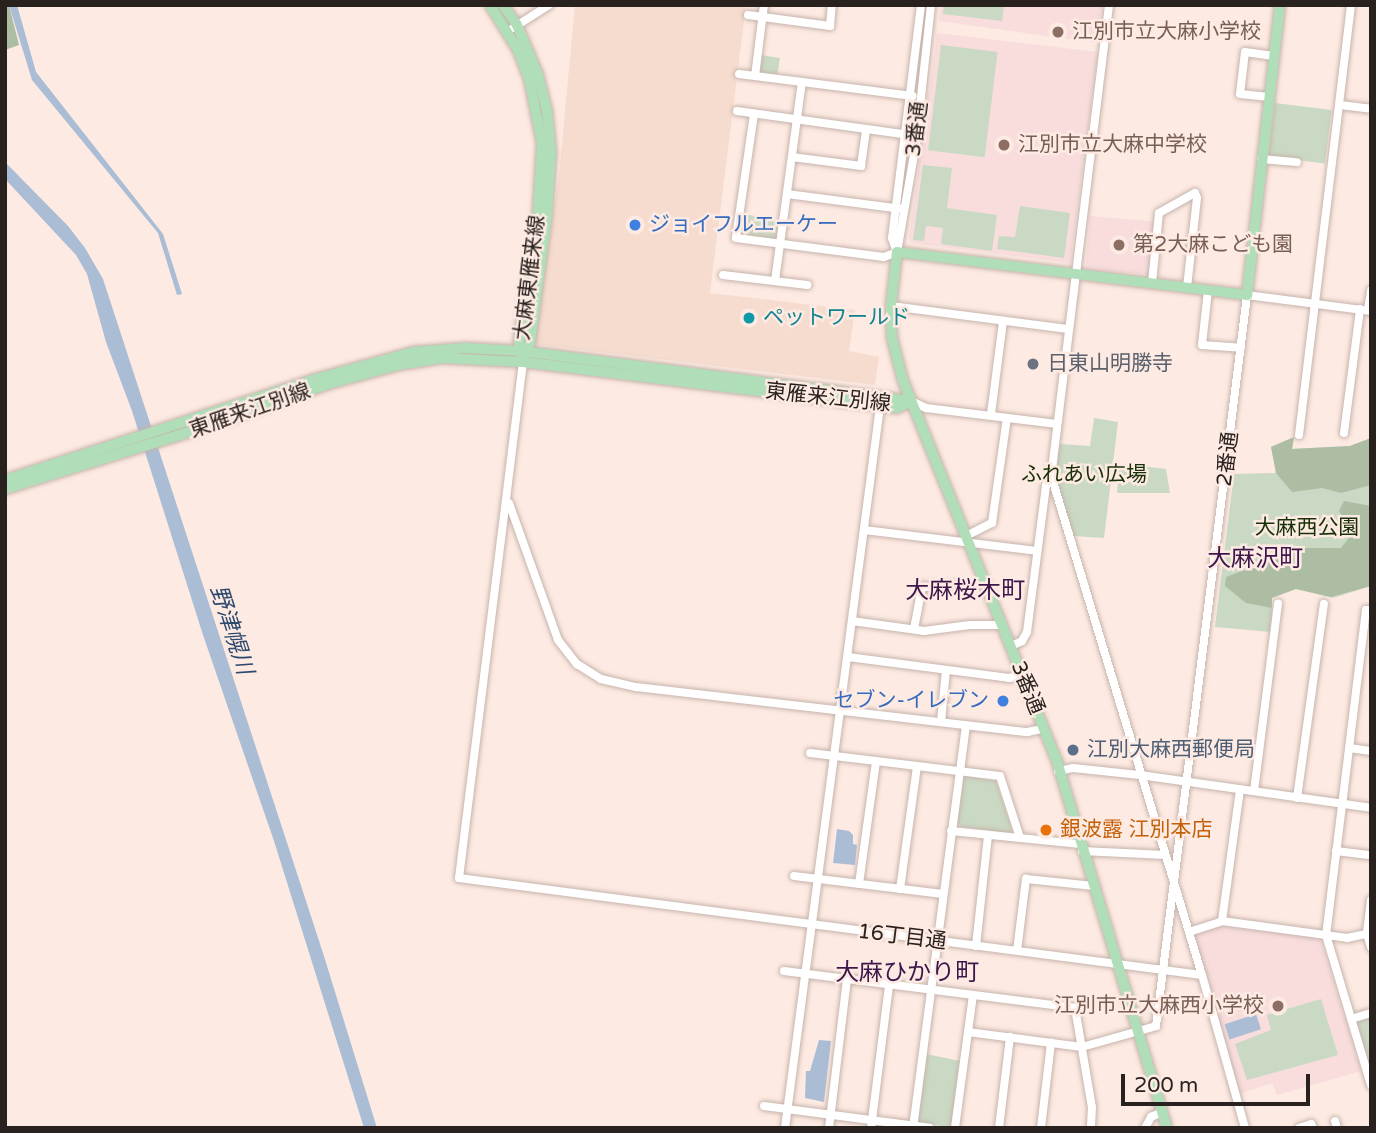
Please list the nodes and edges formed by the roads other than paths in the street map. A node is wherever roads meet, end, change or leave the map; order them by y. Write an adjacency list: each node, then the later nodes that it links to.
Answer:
1 (490, 5): 13 (main road, 大麻東雁来線)
2 (503, 5): 13 (main road, 大麻東雁来線)
3 (549, 5): 13 (street)
4 (764, 5): 12 (street)
5 (832, 5): 12 (street)
6 (921, 5): 18 (street, 3番通)
7 (931, 5): 19 (street, 3番通)
8 (1109, 5): 37 (street)
9 (1280, 5): 14 (main road, 2番通)
10 (1352, 5): 21 (street)
11 (748, 15): 12 (street)
12 (762, 17): 16 (street)
13 (513, 28): 52 (main road, 大麻東雁来線)
14 (1274, 56): 20 (main road, 2番通); 20 (street)
15 (739, 74): 16 (street)
16 (755, 76): 17 (street)
17 (802, 82): 18 (street); 25 (street)
18 (910, 96): 19 (street); 27 (street, 3番通)
19 (921, 97): 28 (street, 3番通)
20 (1269, 97): 30 (main road, 2番通)
21 (1340, 105): 22 (street); 46 (street)
22 (1371, 109)
23 (737, 111): 24 (street)
24 (754, 114): 25 (street); 35 (street)
25 (797, 120): 26 (street); 29 (street)
26 (866, 129): 27 (street); 29 (street)
27 (906, 134): 28 (street); 33 (street, 3番通)
28 (917, 136): 34 (street, 3番通)
29 (792, 157): 32 (street)
30 (1261, 159): 31 (street); 45 (main road, 2番通)
31 (1297, 162)
32 (787, 194): 33 (street); 35 (street)
33 (896, 208): 34 (street); 36 (street, 3番通)
34 (906, 210): 36 (street, 3番通)
35 (780, 244): 36 (street); 39 (street)
36 (897, 252): 37 (main road); 47 (main road, 3番通)
37 (1076, 273): 40 (main road); 50 (street)
38 (723, 275): 39 (street)
39 (775, 282): 41 (street)
40 (1152, 283): 42 (main road); 42 (street)
41 (807, 285)
42 (1187, 287): 44 (main road)
43 (1371, 289): 48 (street)
44 (1208, 290): 45 (main road); 51 (street)
45 (1247, 295): 46 (street); 51 (street, 2番通)
46 (1316, 304): 48 (street); 59 (street)
47 (891, 306): 49 (street); 53 (main road, 3番通)
48 (1366, 310): 58 (street)
49 (1003, 321): 50 (street); 55 (street)
50 (1068, 329): 57 (street)
51 (1241, 348): 92 (street, 2番通)
52 (523, 355): 53 (main road, 東雁来江別線); 54 (main road, 東雁来江別線); 60 (main road, 東雁来江別線); 60 (main road, 東雁来江別線); 64 (street)
53 (911, 401): 54 (main road, 東雁来江別線); 55 (street); 66 (main road, 3番通)
54 (880, 406): 65 (street)
55 (991, 414): 56 (street)
56 (1007, 418): 57 (street); 66 (street)
57 (1057, 424): 61 (street)
58 (1344, 433)
59 (1299, 435)
60 (102, 454): 62 (main road, 東雁来江別線); 63 (main road, 東雁来江別線)
61 (1051, 475): 67 (street); 91 (street)
62 (5, 480)
63 (5, 489)
64 (508, 489): 79 (street); 114 (street, 16丁目通)
65 (864, 530): 66 (street); 72 (street)
66 (967, 539): 67 (street); 68 (main road, 3番通)
67 (1037, 551): 75 (street)
68 (985, 584): 73 (main road, 3番通); 74 (street)
69 (1278, 604): 94 (street)
70 (1324, 604): 95 (street)
71 (1371, 610): 83 (street)
72 (852, 621): 74 (street); 76 (street)
73 (1002, 625): 74 (street); 75 (main road, 3番通)
74 (914, 629)
75 (1011, 646): 78 (main road, 3番通)
76 (848, 657): 77 (street); 79 (street)
77 (946, 670): 78 (street); 80 (street)
78 (1021, 675): 82 (main road, 3番通)
79 (839, 710): 80 (street); 86 (street)
80 (941, 722): 81 (street)
81 (966, 725): 82 (street); 89 (street)
82 (1044, 729): 90 (main road, 3番通)
83 (1349, 748): 84 (street); 96 (street)
84 (1371, 751)
85 (810, 752): 86 (street)
86 (833, 756): 87 (street); 106 (street)
87 (876, 761): 88 (street); 107 (street)
88 (917, 766): 89 (street); 110 (street)
89 (960, 769): 98 (street); 100 (street)
90 (1058, 771): 91 (street); 101 (main road, 3番通)
91 (1140, 775): 92 (street); 103 (street)
92 (1188, 781): 93 (street); 108 (street, 2番通)
93 (1240, 789): 94 (street); 113 (street)
94 (1254, 791): 95 (street)
95 (1297, 798): 96 (street)
96 (1342, 804): 97 (street); 102 (street)
97 (1371, 808)
98 (951, 831): 99 (street); 111 (street)
99 (988, 835): 100 (street); 119 (street)
100 (1020, 838): 101 (street)
101 (1081, 848): 103 (street); 109 (main road, 3番通)
102 (1336, 851): 104 (street); 117 (street)
103 (1165, 855): 108 (street)
104 (1371, 855)
105 (794, 876): 106 (street)
106 (817, 879): 107 (street); 114 (street)
107 (859, 884): 110 (street)
108 (1175, 884): 115 (street); 124 (street, 2番通)
109 (1094, 886): 121 (street); 122 (main road, 3番通)
110 (900, 889): 111 (street)
111 (943, 894): 118 (street)
112 (1371, 900): 116 (street)
113 (1222, 921): 115 (street); 117 (street)
114 (811, 925): 118 (street, 16丁目通); 125 (street)
115 (1189, 932): 126 (street)
116 (1369, 933): 117 (street); 120 (street)
117 (1326, 935): 132 (street)
118 (936, 942): 119 (street, 16丁目通); 129 (street)
119 (976, 946): 121 (street, 16丁目通)
120 (1371, 947)
121 (1017, 951): 122 (street, 16丁目通)
122 (1118, 964): 124 (street, 16丁目通); 133 (main road, 3番通)
123 (784, 971): 125 (street)
124 (1164, 972): 126 (street, 16丁目通); 133 (street, 2番通)
125 (805, 974): 127 (street); 140 (street)
126 (1202, 975): 154 (street)
127 (847, 979): 128 (street); 142 (street)
128 (889, 985): 129 (street); 143 (street)
129 (930, 990): 130 (street); 144 (street)
130 (973, 995): 134 (street); 137 (street)
131 (1371, 1013): 132 (street)
132 (1351, 1019): 138 (street)
133 (1138, 1031): 137 (street); 141 (main road, 3番通)
134 (968, 1032): 135 (street); 148 (street)
135 (1010, 1037): 136 (street); 149 (street)
136 (1051, 1043): 137 (street); 150 (street)
137 (1082, 1047): 151 (street)
138 (1371, 1085)
139 (764, 1106): 140 (street)
140 (788, 1109): 142 (street); 145 (street)
141 (1162, 1112): 152 (street); 153 (main road, 3番通)
142 (830, 1115): 143 (street); 146 (street)
143 (871, 1124): 144 (street)
144 (913, 1127): 147 (street)
145 (785, 1128)
146 (829, 1128)
147 (930, 1128)
148 (955, 1128)
149 (999, 1128)
150 (1041, 1128)
151 (1091, 1128)
152 (1145, 1128)
153 (1167, 1128)
154 (1245, 1128)
155 (1298, 1128): 156 (street)
156 (1312, 1128)

